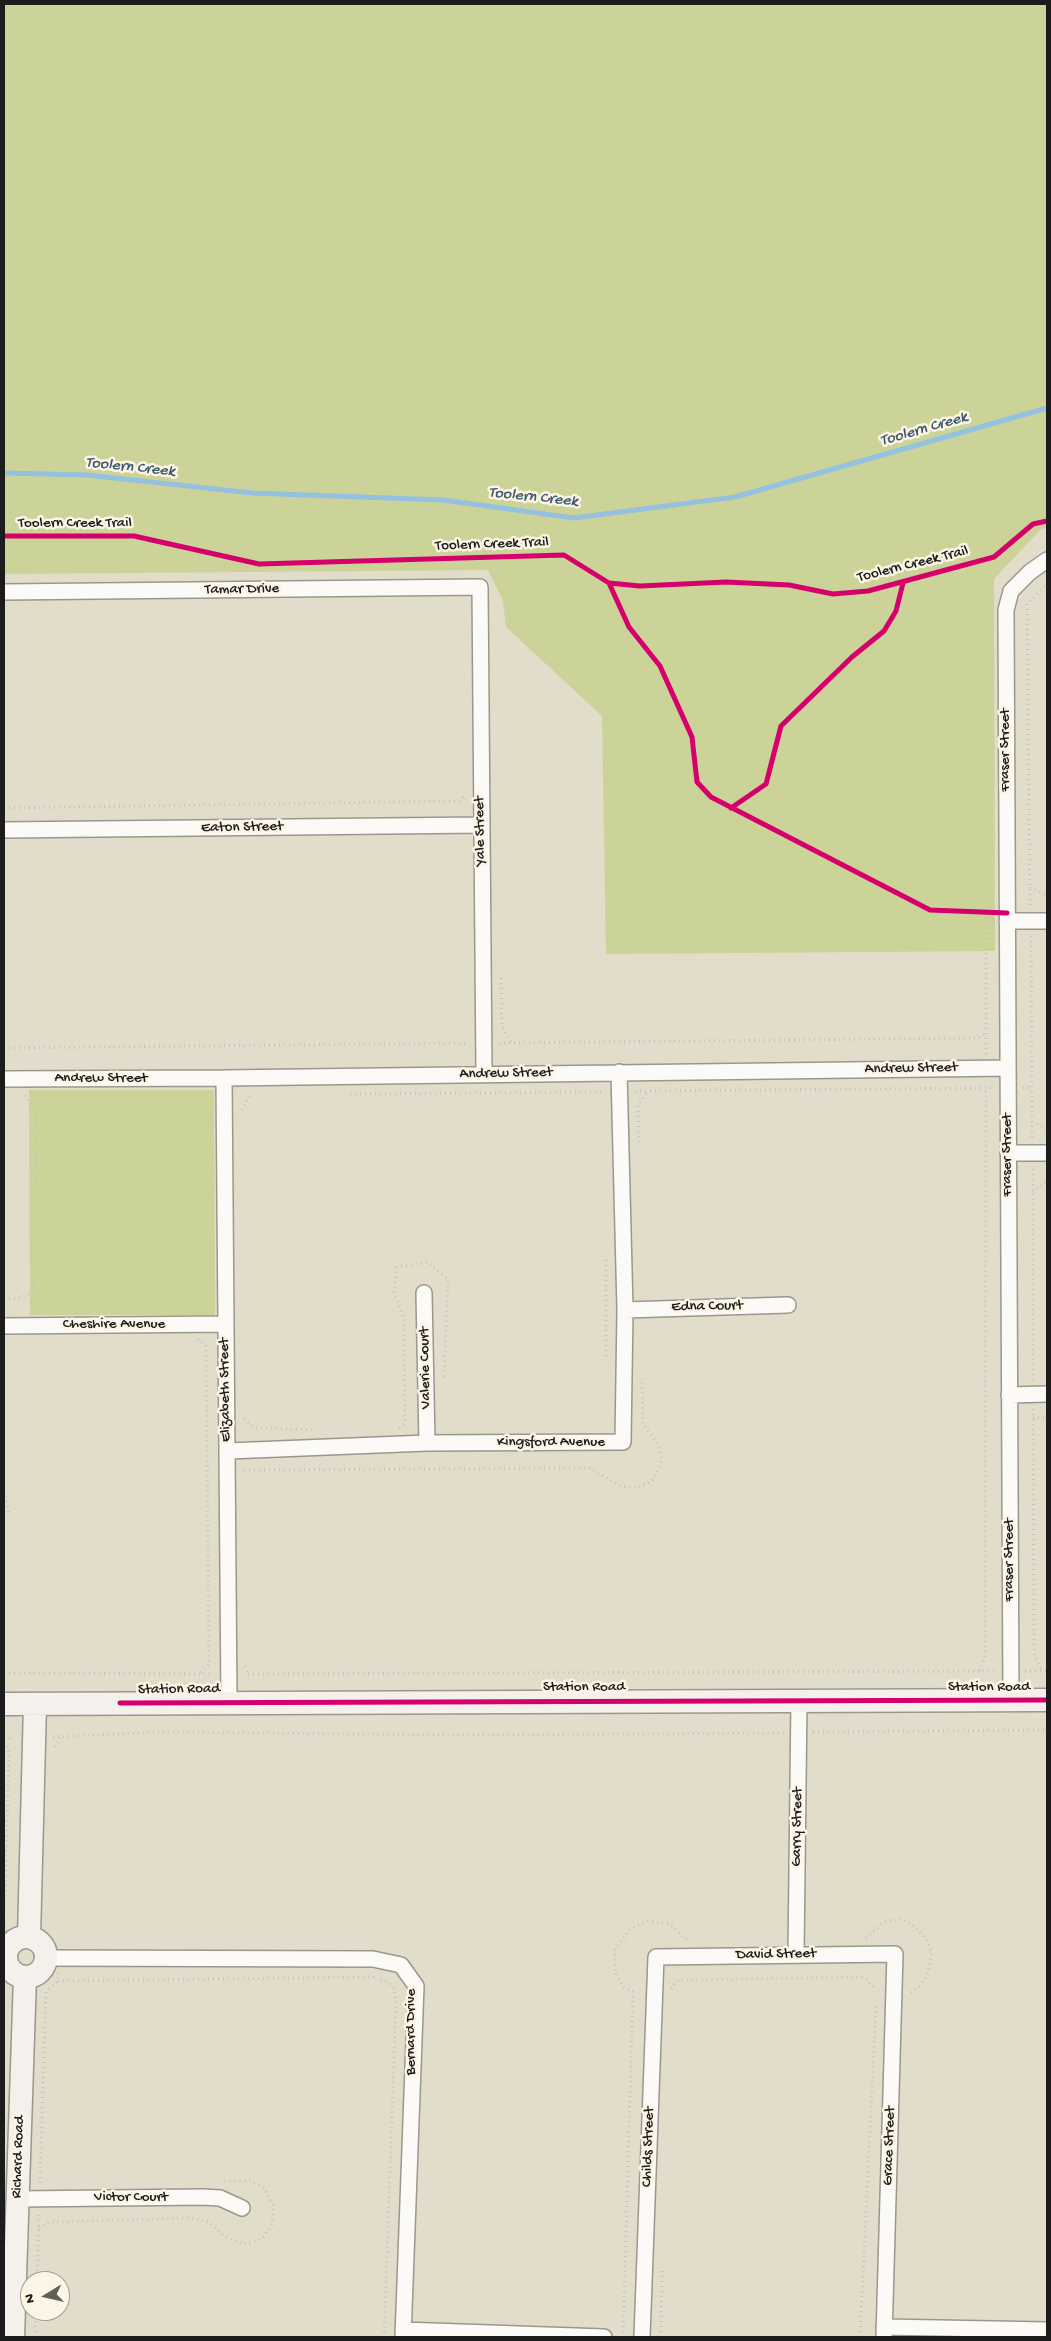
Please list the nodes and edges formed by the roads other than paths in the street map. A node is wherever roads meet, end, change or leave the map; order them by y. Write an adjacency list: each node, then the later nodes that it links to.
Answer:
1 (1047, 560): 6 (street, Fraser Street)
2 (480, 587): 3 (street, Tamar Drive); 4 (street, Yale Street)
3 (4, 592)
4 (474, 826): 5 (street, Eaton Street); 10 (street, Yale Street)
5 (4, 830)
6 (1007, 917): 7 (street); 8 (street, Fraser Street)
7 (1047, 921)
8 (1008, 1068): 9 (street, Andrew Street); 13 (street, Fraser Street)
9 (619, 1072): 10 (street, Andrew Street); 17 (street, Kingsford Avenue)
10 (484, 1074): 11 (street, Andrew Street)
11 (224, 1078): 12 (street, Andrew Street); 18 (street, Elizabeth Street)
12 (4, 1079)
13 (1008, 1153): 14 (street); 21 (street, Fraser Street)
14 (1040, 1153)
15 (424, 1293): 22 (street, Valerie Court)
16 (788, 1305): 17 (street, Edna Court)
17 (625, 1310): 22 (street, Kingsford Avenue)
18 (225, 1324): 19 (street, Cheshire Avenue); 23 (street, Elizabeth Street)
19 (4, 1326)
20 (1040, 1394): 21 (street)
21 (1009, 1395): 25 (street, Fraser Street)
22 (427, 1444): 23 (street, Kingsford Avenue)
23 (228, 1451): 27 (street, Elizabeth Street)
24 (799, 1700): 25 (street, Station Road); 27 (street, Station Road); 32 (street, Garry Street)
25 (1011, 1700): 26 (street, Station Road)
26 (1047, 1700)
27 (229, 1702): 29 (street, Station Road)
28 (4, 1704): 29 (street, Station Road)
29 (35, 1704): 30 (street)
30 (29, 1937): 34 (street); 35 (street)
31 (895, 1954): 32 (street, David Street); 40 (street, Grace Street)
32 (796, 1955): 33 (street, David Street)
33 (656, 1957): 44 (street, Childs Street)
34 (52, 1958): 36 (street); 41 (street, Bernard Drive)
35 (6, 1963): 36 (street)
36 (24, 1977): 37 (street, Richard Road)
37 (29, 2199): 38 (street, Victor Court); 42 (street, Richard Road)
38 (242, 2208)
39 (1047, 2330): 40 (street)
40 (884, 2332)
41 (403, 2334): 43 (street)
42 (13, 2337)
43 (604, 2337)
44 (642, 2337)

